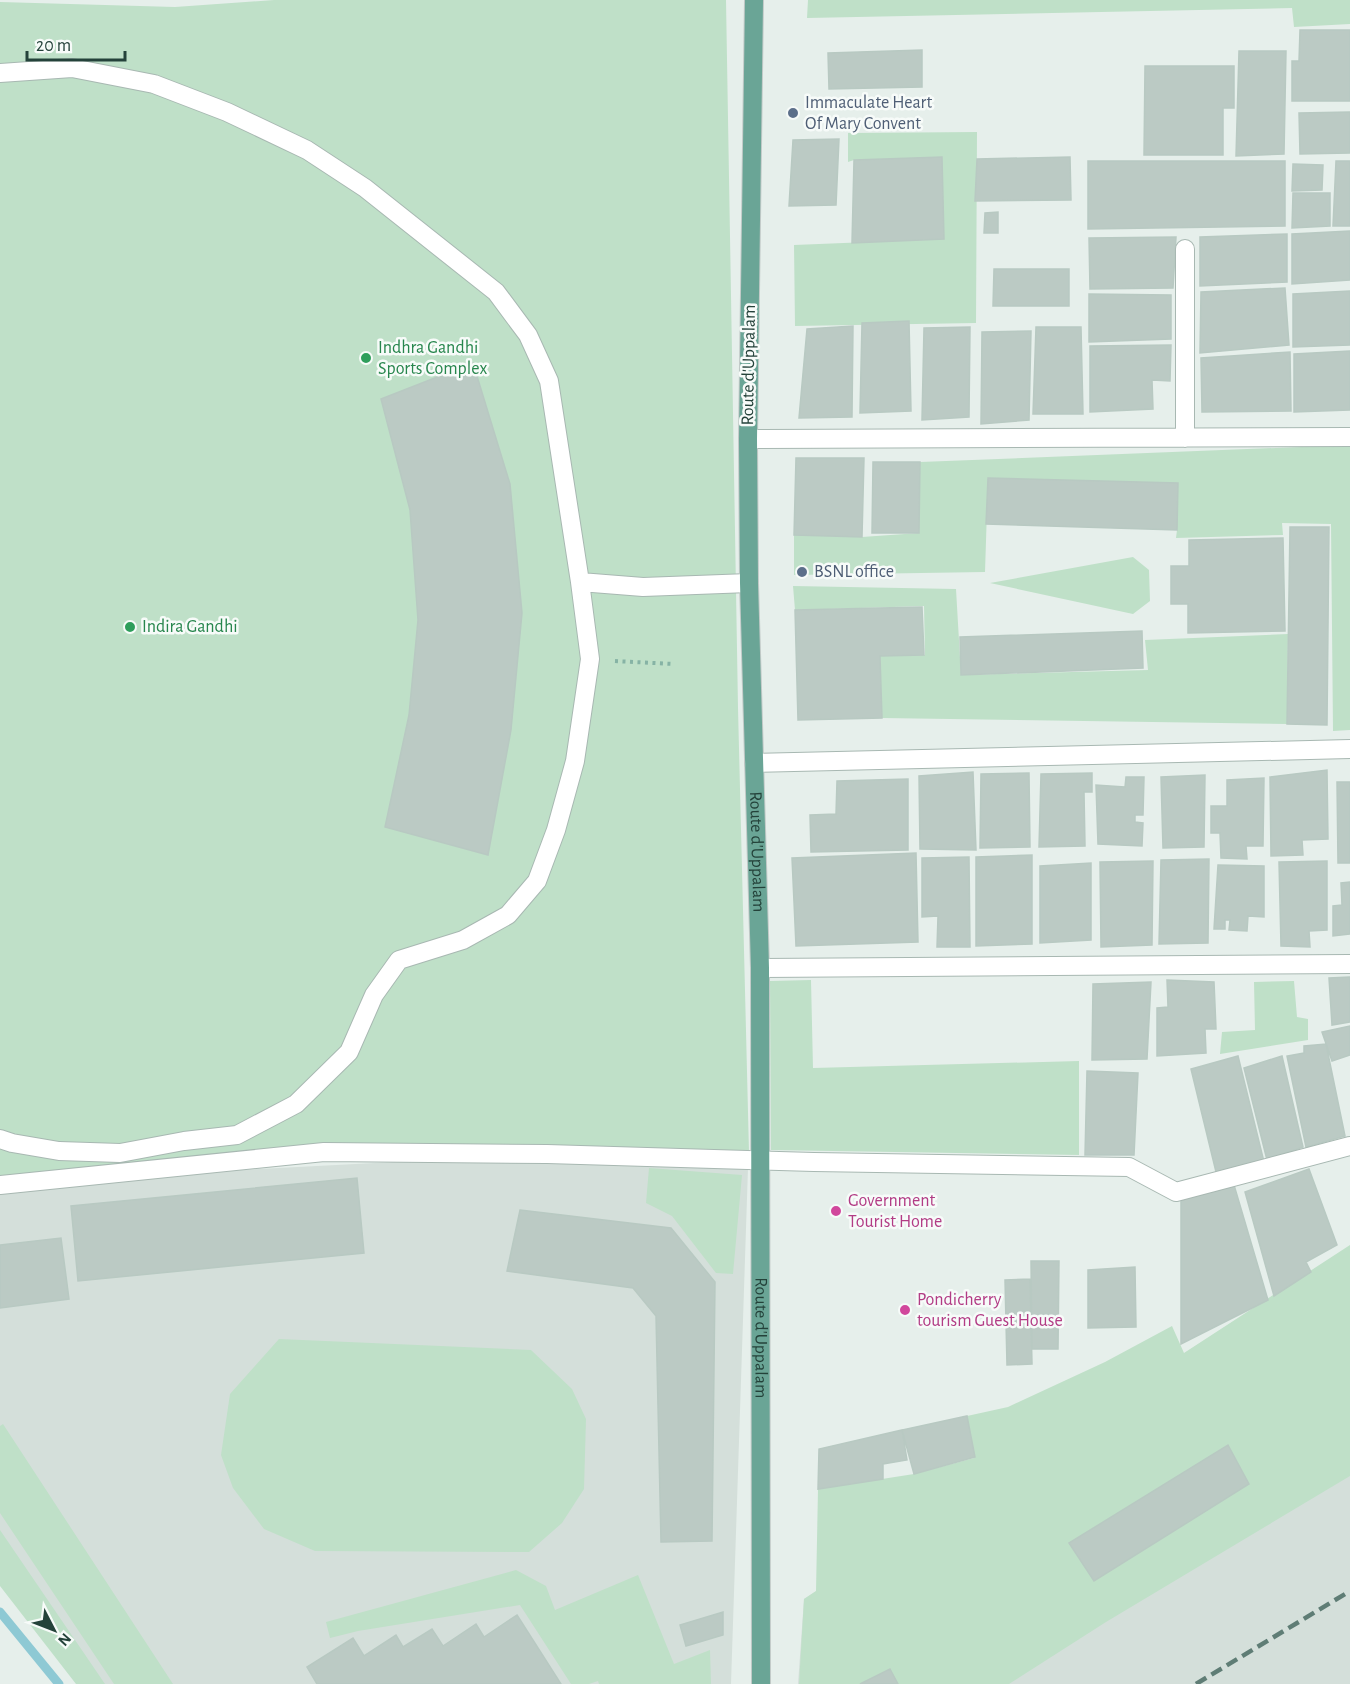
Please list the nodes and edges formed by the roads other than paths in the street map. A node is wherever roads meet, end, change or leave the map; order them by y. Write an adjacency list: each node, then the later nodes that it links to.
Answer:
1 (754, 9): 6 (main road, Route d'Uppalam)
2 (0, 73): 7 (street)
3 (1185, 249): 5 (street)
4 (1350, 437): 5 (street)
5 (1185, 438): 6 (street)
6 (748, 440): 8 (main road, Route d'Uppalam)
7 (580, 582): 8 (street); 13 (street)
8 (748, 583): 10 (main road, Route d'Uppalam)
9 (1350, 749): 10 (street)
10 (754, 763): 12 (main road, Route d'Uppalam)
11 (1350, 964): 12 (street)
12 (760, 968): 15 (main road, Route d'Uppalam)
13 (0, 1139)
14 (1350, 1146): 15 (street)
15 (761, 1161): 16 (street); 17 (main road, Route d'Uppalam)
16 (0, 1185)
17 (761, 1684)

